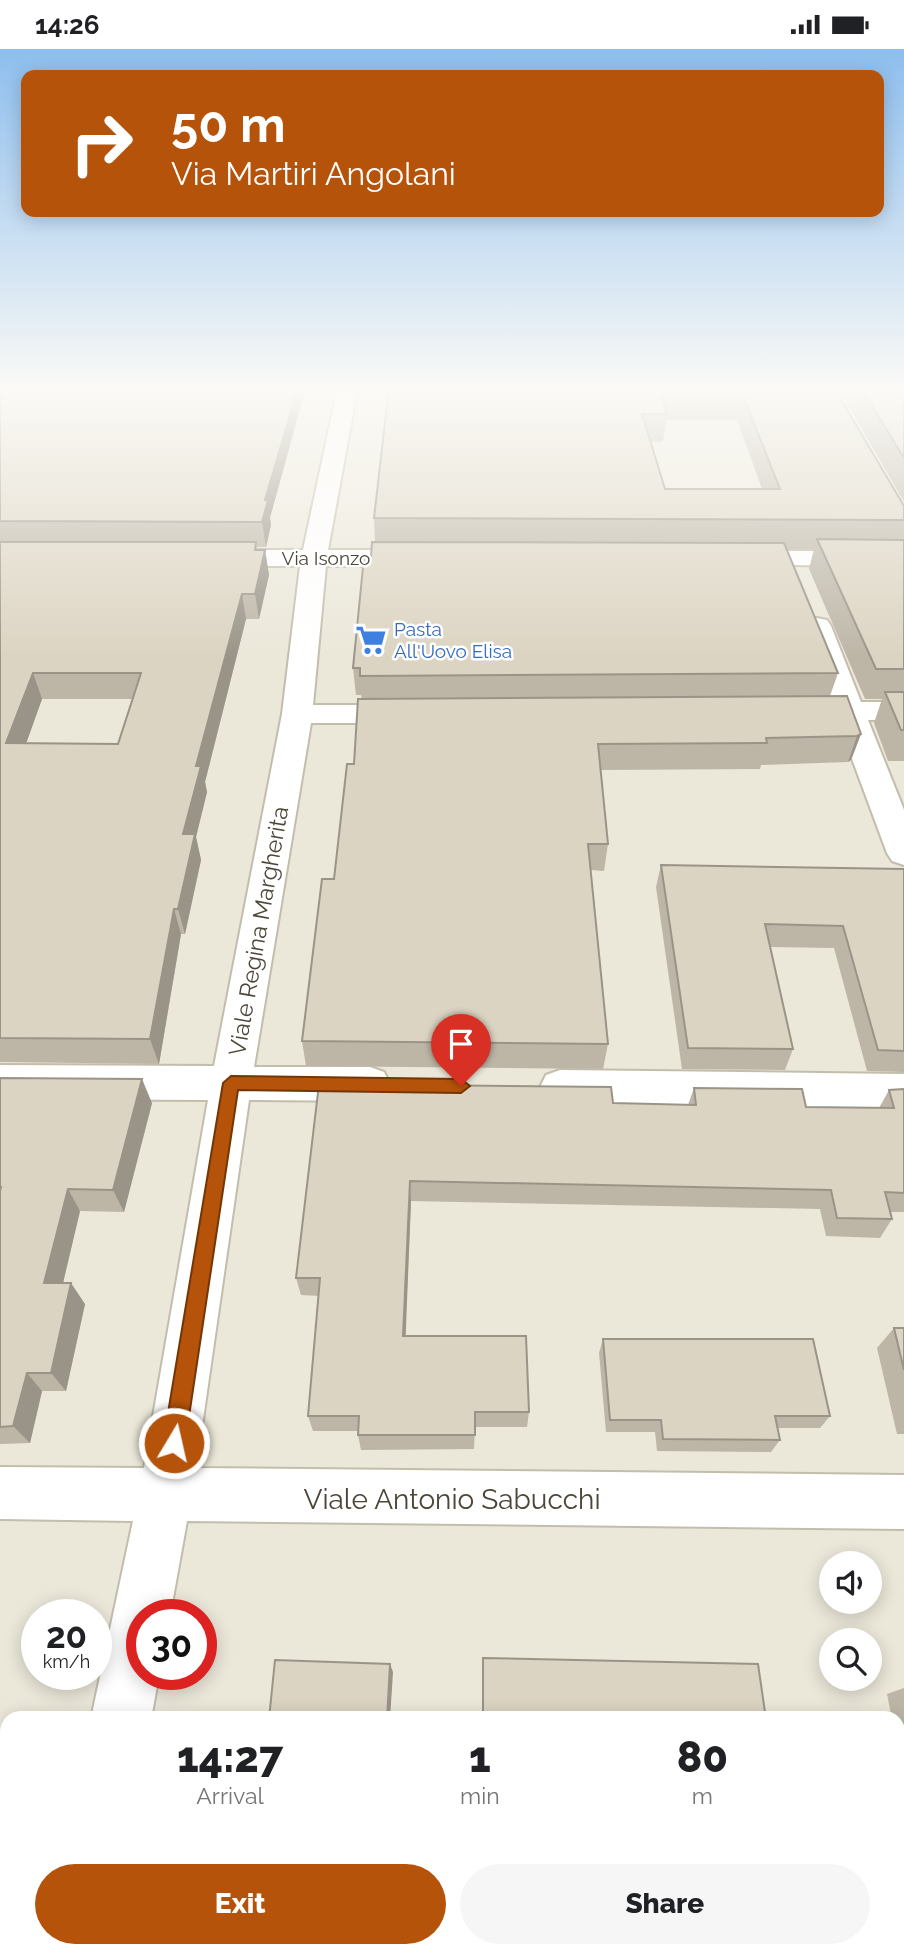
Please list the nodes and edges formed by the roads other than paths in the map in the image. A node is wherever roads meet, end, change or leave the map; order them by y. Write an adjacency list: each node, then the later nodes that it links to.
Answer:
1 (329, 480): 3 (street, Viale Regina Margherita)
2 (189, 558): 3 (street, Via Isonzo)
3 (314, 558): 4 (street, Via Isonzo); 12 (street, Viale Regina Margherita)
4 (440, 558)
5 (719, 559): 7 (street)
6 (904, 559): 7 (street)
7 (797, 580): 10 (street)
8 (904, 711): 10 (street)
9 (770, 712): 10 (street)
10 (852, 712): 13 (street)
11 (443, 714): 12 (street)
12 (298, 715): 15 (street, Viale Regina Margherita)
13 (904, 853)
14 (0, 1082): 15 (street)
15 (231, 1083): 16 (street); 20 (street, Viale Regina Margherita)
16 (406, 1085)
17 (516, 1086): 18 (street)
18 (904, 1091)
19 (0, 1493): 20 (street, Viale Antonio Sabucchi)
20 (165, 1497): 21 (street, Viale Antonio Sabucchi); 22 (street, Viale Regina Margherita)
21 (904, 1502)
22 (123, 1711)

